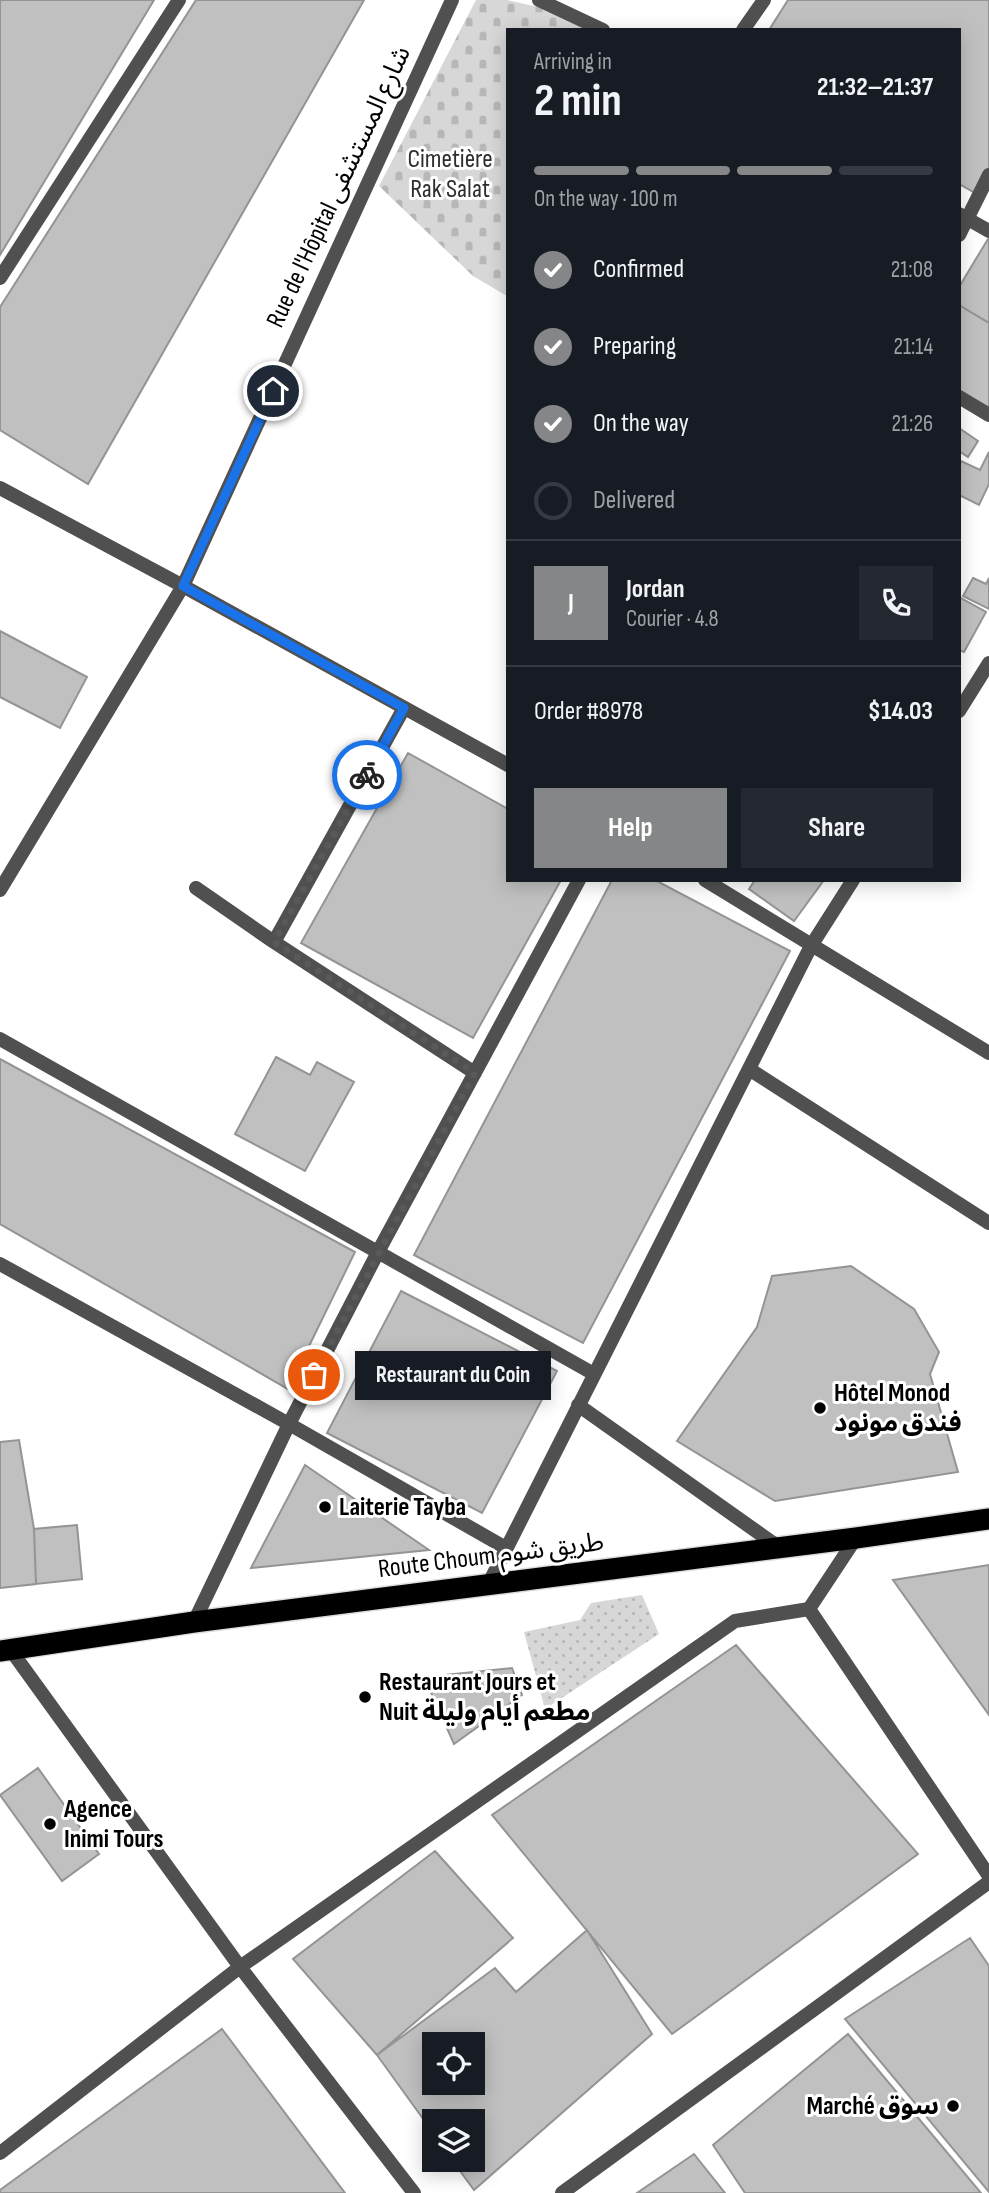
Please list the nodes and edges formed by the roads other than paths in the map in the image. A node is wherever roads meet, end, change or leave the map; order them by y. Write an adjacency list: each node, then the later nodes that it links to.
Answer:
1 (179, 0): 10 (street)
2 (452, 0): 14 (street, Rue de l'Hôpital شارع المستشفى)
3 (539, 0): 5 (street)
4 (764, 0): 6 (street)
5 (599, 28)
6 (744, 28)
7 (989, 175): 8 (street)
8 (963, 216): 9 (street)
9 (989, 230)
10 (0, 278)
11 (961, 398): 12 (street)
12 (989, 415)
13 (0, 488): 14 (street)
14 (183, 586): 16 (street); 23 (street, Rue de l'Hôpital شارع المستشفى)
15 (989, 663): 17 (street)
16 (404, 708): 18 (street); 24 (street)
17 (961, 708)
18 (506, 764)
19 (578, 882): 29 (street)
20 (708, 882): 25 (street)
21 (852, 882): 25 (street)
22 (196, 888): 24 (street)
23 (0, 890)
24 (274, 942): 29 (street)
25 (811, 946): 27 (street); 28 (street)
26 (0, 1039): 31 (street)
27 (989, 1054)
28 (749, 1069): 30 (street); 33 (street)
29 (475, 1073): 31 (street)
30 (989, 1223)
31 (378, 1252): 33 (street); 35 (street)
32 (0, 1264): 35 (street)
33 (594, 1374): 34 (street)
34 (578, 1405): 38 (street); 39 (street)
35 (289, 1424): 38 (street); 42 (street)
36 (989, 1519): 37 (highway, Route Choum طريق شوم)
37 (856, 1538): 39 (highway, Route Choum طريق شوم); 41 (street)
38 (506, 1548): 40 (street)
39 (780, 1548): 40 (highway, Route Choum طريق شوم)
40 (488, 1585): 42 (highway, Route Choum طريق شوم)
41 (808, 1609): 44 (street); 46 (street)
42 (194, 1622): 43 (highway, Route Choum طريق شوم)
43 (5, 1650): 46 (street)
44 (989, 1876)
45 (989, 1882): 49 (street)
46 (240, 1967): 47 (street); 48 (street)
47 (0, 2153)
48 (414, 2193)
49 (562, 2193)

